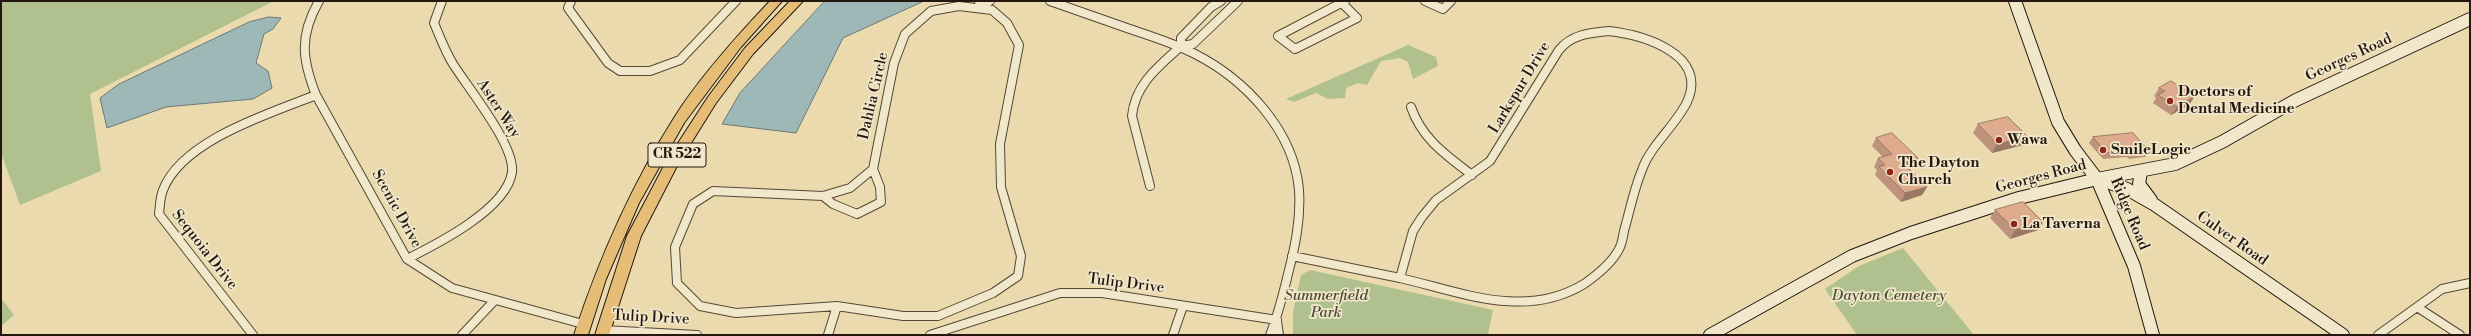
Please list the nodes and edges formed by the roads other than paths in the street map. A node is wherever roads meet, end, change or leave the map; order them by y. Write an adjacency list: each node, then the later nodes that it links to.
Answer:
1 (319, 1): 18 (street, Scenic Drive)
2 (442, 1): 28 (street, Aster Way)
3 (571, 1): 4 (street)
4 (736, 1)
5 (776, 1): 36 (main road, CR 522)
6 (797, 1): 37 (main road, CR 522)
7 (990, 1): 15 (street)
8 (1050, 1): 17 (street)
9 (1221, 1): 17 (street)
10 (1238, 1): 17 (street)
11 (1425, 1): 12 (street)
12 (1451, 1)
13 (2016, 1): 23 (street, Ridge Road)
14 (1344, 2): 14 (street)
15 (980, 5): 20 (street, Dahlia Circle); 32 (street, Dahlia Circle)
16 (2470, 19): 21 (street, Georges Road)
17 (1181, 46): 24 (street); 27 (street)
18 (316, 95): 28 (street, Scenic Drive); 38 (street, Sequoia Drive)
19 (1411, 107): 22 (street)
20 (873, 169): 25 (street, Dahlia Circle); 25 (street)
21 (2141, 172): 23 (street, Georges Road); 26 (street)
22 (1472, 175): 29 (street, Larkspur Drive); 29 (street, Larkspur Drive)
23 (2097, 179): 26 (street, Culver Road); 46 (street, Georges Road); 47 (street, Ridge Road)
24 (1150, 186)
25 (823, 196): 32 (street, Dahlia Circle)
26 (2155, 205): 48 (street, Culver Road)
27 (1292, 256): 29 (street, Larkspur Drive); 35 (street)
28 (407, 259): 31 (street, Scenic Drive)
29 (1400, 278)
30 (2470, 283): 34 (street)
31 (494, 301): 36 (street, Scenic Drive); 39 (street)
32 (837, 306): 41 (street)
33 (1183, 306): 35 (street, Tulip Drive); 42 (street, Tulip Drive); 43 (street)
34 (2417, 307): 49 (street); 50 (street)
35 (1277, 320): 44 (street); 45 (street)
36 (582, 330)
37 (602, 332): 40 (street, Tulip Drive)
38 (253, 335)
39 (462, 335)
40 (697, 335)
41 (828, 335)
42 (930, 335)
43 (1173, 335)
44 (1270, 335)
45 (1279, 335)
46 (1710, 335)
47 (2153, 335)
48 (2343, 335)
49 (2378, 335)
50 (2460, 335)

